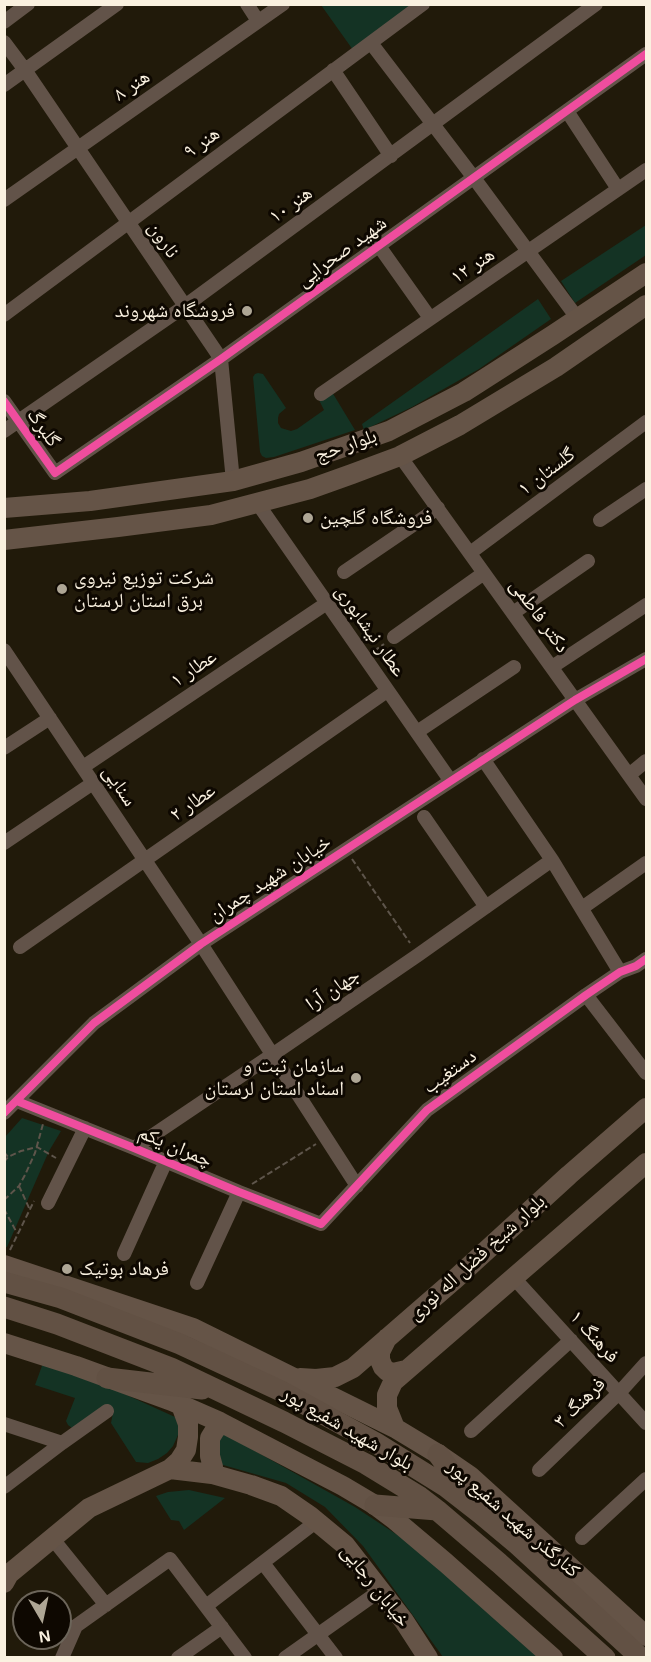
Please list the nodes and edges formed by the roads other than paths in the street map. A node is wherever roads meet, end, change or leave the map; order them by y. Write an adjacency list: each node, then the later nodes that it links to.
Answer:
1 (28, 4): 10 (street)
2 (117, 4): 14 (street)
3 (247, 4): 9 (street)
4 (283, 4): 9 (street, هنر ۸)
5 (423, 4): 12 (street, هنر ۹)
6 (571, 4): 8 (street)
7 (596, 4): 8 (street, هنر ۱۰)
8 (580, 17): 18 (street, هنر ۱۰)
9 (258, 21): 19 (street, هنر ۸)
10 (4, 22)
11 (4, 42): 14 (street, نارون)
12 (371, 43): 15 (street, هنر ۹); 18 (street)
13 (646, 54): 17 (street, شهید صحرایی)
14 (25, 70): 16 (street); 19 (street, نارون)
15 (333, 70): 20 (street); 25 (street, هنر ۹)
16 (4, 85)
17 (567, 111): 22 (street, شهید صحرایی); 23 (street)
18 (433, 125): 20 (street, هنر ۱۰); 22 (street)
19 (77, 149): 24 (street, هنر ۸); 25 (street, نارون)
20 (391, 156): 30 (street, هنر ۱۰)
21 (646, 170): 23 (street, هنر ۱۲)
22 (474, 178): 26 (street, شهید صحرایی); 27 (street)
23 (618, 189): 27 (street, هنر ۱۲)
24 (4, 200)
25 (128, 222): 30 (street, نارون); 31 (street, هنر ۹)
26 (379, 246): 32 (street); 34 (street, شهید صحرایی)
27 (528, 252): 32 (street, هنر ۱۲); 33 (street)
28 (646, 273): 33 (main road, بلوار حج)
29 (646, 305): 40 (main road, بلوار حج)
30 (185, 306): 34 (street, نارون); 37 (street, هنر ۱۰)
31 (5, 312)
32 (430, 318): 35 (street, هنر ۱۲)
33 (578, 319): 42 (main road, بلوار حج)
34 (221, 359): 41 (street, شهید صحرایی); 42 (street, نارون)
35 (321, 394)
36 (4, 401): 37 (street, گلبرگ)
37 (18, 421): 39 (street, هنر ۱۰); 41 (street, گلبرگ)
38 (646, 422): 51 (street, گلستان ۱)
39 (4, 431)
40 (400, 456): 45 (main road, بلوار حج); 46 (street, دکتر فاطمی)
41 (56, 473)
42 (233, 481): 44 (main road, بلوار حج)
43 (646, 489): 48 (street)
44 (55, 504): 47 (main road, بلوار حج); 49 (main road)
45 (258, 504): 49 (main road, بلوار حج); 55 (street, عطار نیشابوری)
46 (438, 508): 51 (street, دکتر فاطمی); 53 (street)
47 (4, 510): 50 (main road)
48 (600, 520)
49 (59, 534): 50 (main road, بلوار حج)
50 (5, 540)
51 (470, 553): 54 (street, دکتر فاطمی)
52 (588, 561): 57 (street)
53 (344, 572)
54 (484, 573): 57 (street, دکتر فاطمی); 58 (street)
55 (327, 603): 63 (street, عطار نیشابوری); 70 (street, عطار ۱)
56 (646, 605): 61 (street)
57 (513, 613): 61 (street, دکتر فاطمی)
58 (394, 637)
59 (4, 650): 65 (street, سنایی)
60 (646, 659): 64 (street, خیابان شهید چمران)
61 (552, 667): 64 (street, دکتر فاطمی)
62 (514, 668): 66 (street)
63 (387, 691): 66 (street, عطار نیشابوری); 77 (street, عطار ۲)
64 (575, 700): 68 (street, خیابان شهید چمران); 71 (street, دکتر فاطمی)
65 (50, 718): 67 (street); 70 (street, سنایی)
66 (417, 732): 72 (street, عطار نیشابوری)
67 (4, 748)
68 (483, 759): 72 (street, خیابان شهید چمران); 78 (street)
69 (646, 761): 71 (street)
70 (83, 767): 73 (street, سنایی)
71 (629, 775): 74 (street, دکتر فاطمی)
72 (450, 780): 82 (street, خیابان شهید چمران)
73 (93, 783): 76 (street); 77 (street, سنایی)
74 (646, 798)
75 (424, 818): 80 (street)
76 (4, 843)
77 (145, 860): 82 (street, سنایی); 83 (street, عطار ۲)
78 (552, 860): 80 (street, جهان آرا); 81 (street)
79 (646, 863): 81 (street)
80 (486, 906): 87 (street, جهان آرا)
81 (582, 908): 85 (street)
82 (201, 944): 87 (street, سنایی); 89 (street, خیابان شهید چمران)
83 (20, 947)
84 (646, 959): 85 (street, دستغیب)
85 (620, 972): 86 (street, دستغیب)
86 (586, 995): 88 (street); 96 (street, دستغیب)
87 (272, 1055): 93 (street, جهان آرا); 96 (street, سنایی)
88 (646, 1073)
89 (17, 1101): 91 (street, خیابان شهید چمران); 92 (street, چمران یکم)
90 (646, 1108): 106 (main road, بلوار شیخ فضل اله نوری)
91 (4, 1113)
92 (85, 1128): 93 (street, چمران یکم); 98 (street)
93 (134, 1148): 94 (street, چمران یکم)
94 (166, 1161): 97 (street, چمران یکم); 100 (street)
95 (646, 1163): 102 (main road, بلوار شیخ فضل اله نوری)
96 (357, 1186): 99 (street, دستغیب)
97 (239, 1192): 99 (street, چمران یکم); 104 (street)
98 (48, 1203)
99 (321, 1224)
100 (124, 1254)
101 (4, 1265): 112 (main road, کنارگذر شهید شفیع پور)
102 (513, 1277): 107 (street, فرهنگ ۱); 110 (main road, بلوار شیخ فضل اله نوری)
103 (4, 1282): 131 (main road, بلوار شهید شفیع پور)
104 (196, 1283)
105 (4, 1307): 113 (main road, بلوار شهید شفیع پور)
106 (387, 1338): 110 (main road); 112 (main road, بلوار شیخ فضل اله نوری)
107 (571, 1340): 114 (street, فرهنگ ۱); 121 (street)
108 (4, 1343): 111 (main road)
109 (646, 1363): 114 (street, فرهنگ ۳)
110 (406, 1370): 120 (main road, بلوار شیخ فضل اله نوری)
111 (107, 1378): 113 (main road); 115 (main road)
112 (296, 1378): 120 (main road, کنارگذر شهید شفیع پور)
113 (220, 1391): 130 (main road, بلوار شهید شفیع پور)
114 (619, 1393): 118 (street, فرهنگ ۱); 125 (street, فرهنگ ۳)
115 (181, 1405): 117 (main road); 124 (main road)
116 (107, 1411): 122 (street)
117 (220, 1422): 126 (main road); 129 (main road)
118 (646, 1423)
119 (4, 1424): 122 (street)
120 (395, 1428): 123 (main road, کنارگذر شهید شفیع پور)
121 (471, 1431)
122 (62, 1443): 128 (street)
123 (438, 1454): 131 (main road); 142 (main road, کنارگذر شهید شفیع پور)
124 (170, 1469): 126 (main road, خیابان رجایی); 133 (main road)
125 (539, 1470)
126 (212, 1474): 132 (main road, خیابان رجایی)
127 (646, 1479): 134 (street)
128 (4, 1487)
129 (375, 1505): 130 (main road); 149 (main road)
130 (437, 1510): 150 (main road, بلوار شهید شفیع پور)
131 (481, 1514): 151 (main road, بلوار شهید شفیع پور)
132 (317, 1521): 135 (street); 137 (main road, خیابان رجایی)
133 (52, 1538): 136 (main road); 138 (street)
134 (582, 1538)
135 (263, 1563): 139 (street); 141 (street)
136 (4, 1583)
137 (381, 1590): 141 (street); 148 (main road, خیابان رجایی)
138 (106, 1605): 139 (street); 143 (street)
139 (206, 1606): 140 (street)
140 (222, 1627): 144 (street); 145 (street)
141 (319, 1634): 146 (street); 147 (street)
142 (646, 1636)
143 (62, 1658)
144 (178, 1658)
145 (245, 1658)
146 (285, 1658)
147 (336, 1658)
148 (428, 1658)
149 (553, 1658)
150 (605, 1658)
151 (641, 1658)

